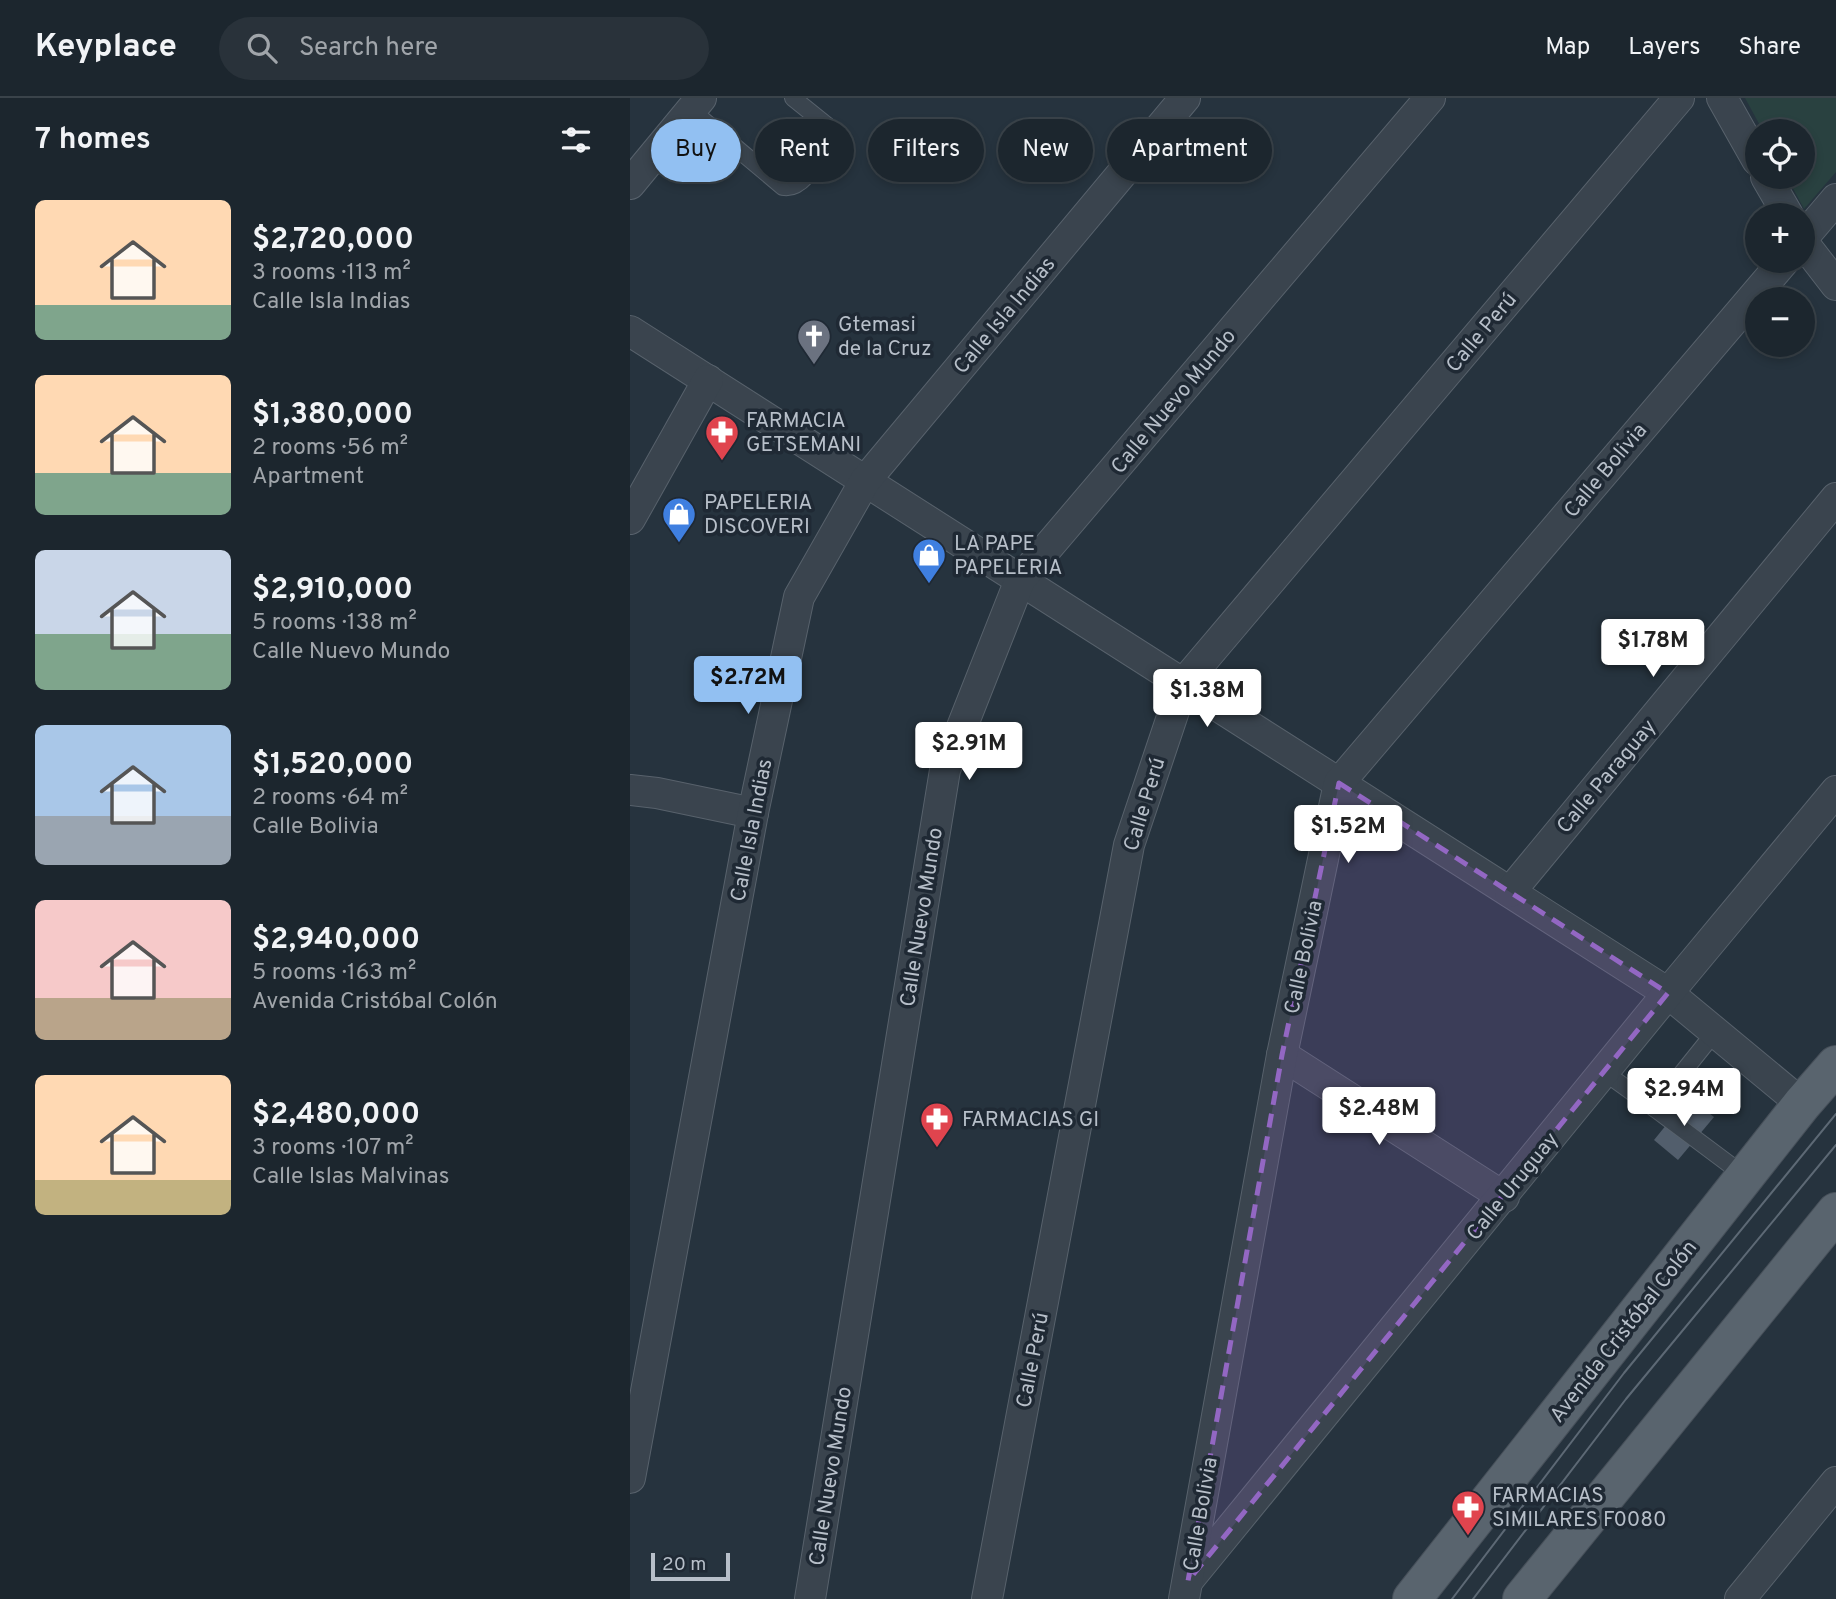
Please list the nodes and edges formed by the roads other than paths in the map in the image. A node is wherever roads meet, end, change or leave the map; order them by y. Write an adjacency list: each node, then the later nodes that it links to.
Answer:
1 (793, 98): 6 (lane)
2 (1185, 98): 16 (street, Calle Isla Indias)
3 (1430, 98): 19 (street, Calle Nuevo Mundo)
4 (1679, 98): 20 (street, Calle Perú)
5 (1722, 98): 7 (street)
6 (696, 104): 8 (street)
7 (1745, 139)
8 (630, 184)
9 (1836, 199): 10 (street)
10 (1815, 224)
11 (1815, 257): 13 (street)
12 (1774, 273): 21 (street, Calle Bolivia)
13 (1836, 285)
14 (630, 331): 15 (street)
15 (708, 380): 16 (street); 18 (street)
16 (866, 481): 19 (street); 24 (street, Calle Isla Indias)
17 (1836, 498): 25 (street, Calle Paraguay)
18 (630, 519)
19 (1020, 580): 20 (street); 39 (street, Calle Nuevo Mundo)
20 (1183, 684): 21 (street); 40 (street, Calle Perú)
21 (1339, 783): 25 (street); 28 (street, Calle Bolivia)
22 (630, 790): 24 (street)
23 (1836, 791): 26 (street, Calle Uruguay)
24 (753, 813): 36 (street, Calle Isla Indias)
25 (1510, 892): 26 (street)
26 (1668, 993): 27 (street); 30 (street, Calle Uruguay)
27 (1715, 1032): 31 (street); 32 (lane)
28 (1282, 1055): 34 (street); 38 (street, Calle Bolivia)
29 (1836, 1065): 31 (main road, Avenida Cristóbal Colón)
30 (1604, 1072): 32 (lane); 34 (street, Calle Uruguay)
31 (1802, 1104): 33 (main road, Avenida Cristóbal Colón)
32 (1654, 1108): 33 (lane)
33 (1746, 1176): 41 (main road, Avenida Cristóbal Colón)
34 (1504, 1196): 38 (street, Calle Uruguay)
35 (1836, 1212): 42 (main road)
36 (630, 1478)
37 (1836, 1482): 43 (street)
38 (1186, 1590)
39 (810, 1599)
40 (987, 1599)
41 (1412, 1599)
42 (1522, 1599)
43 (1740, 1599)

